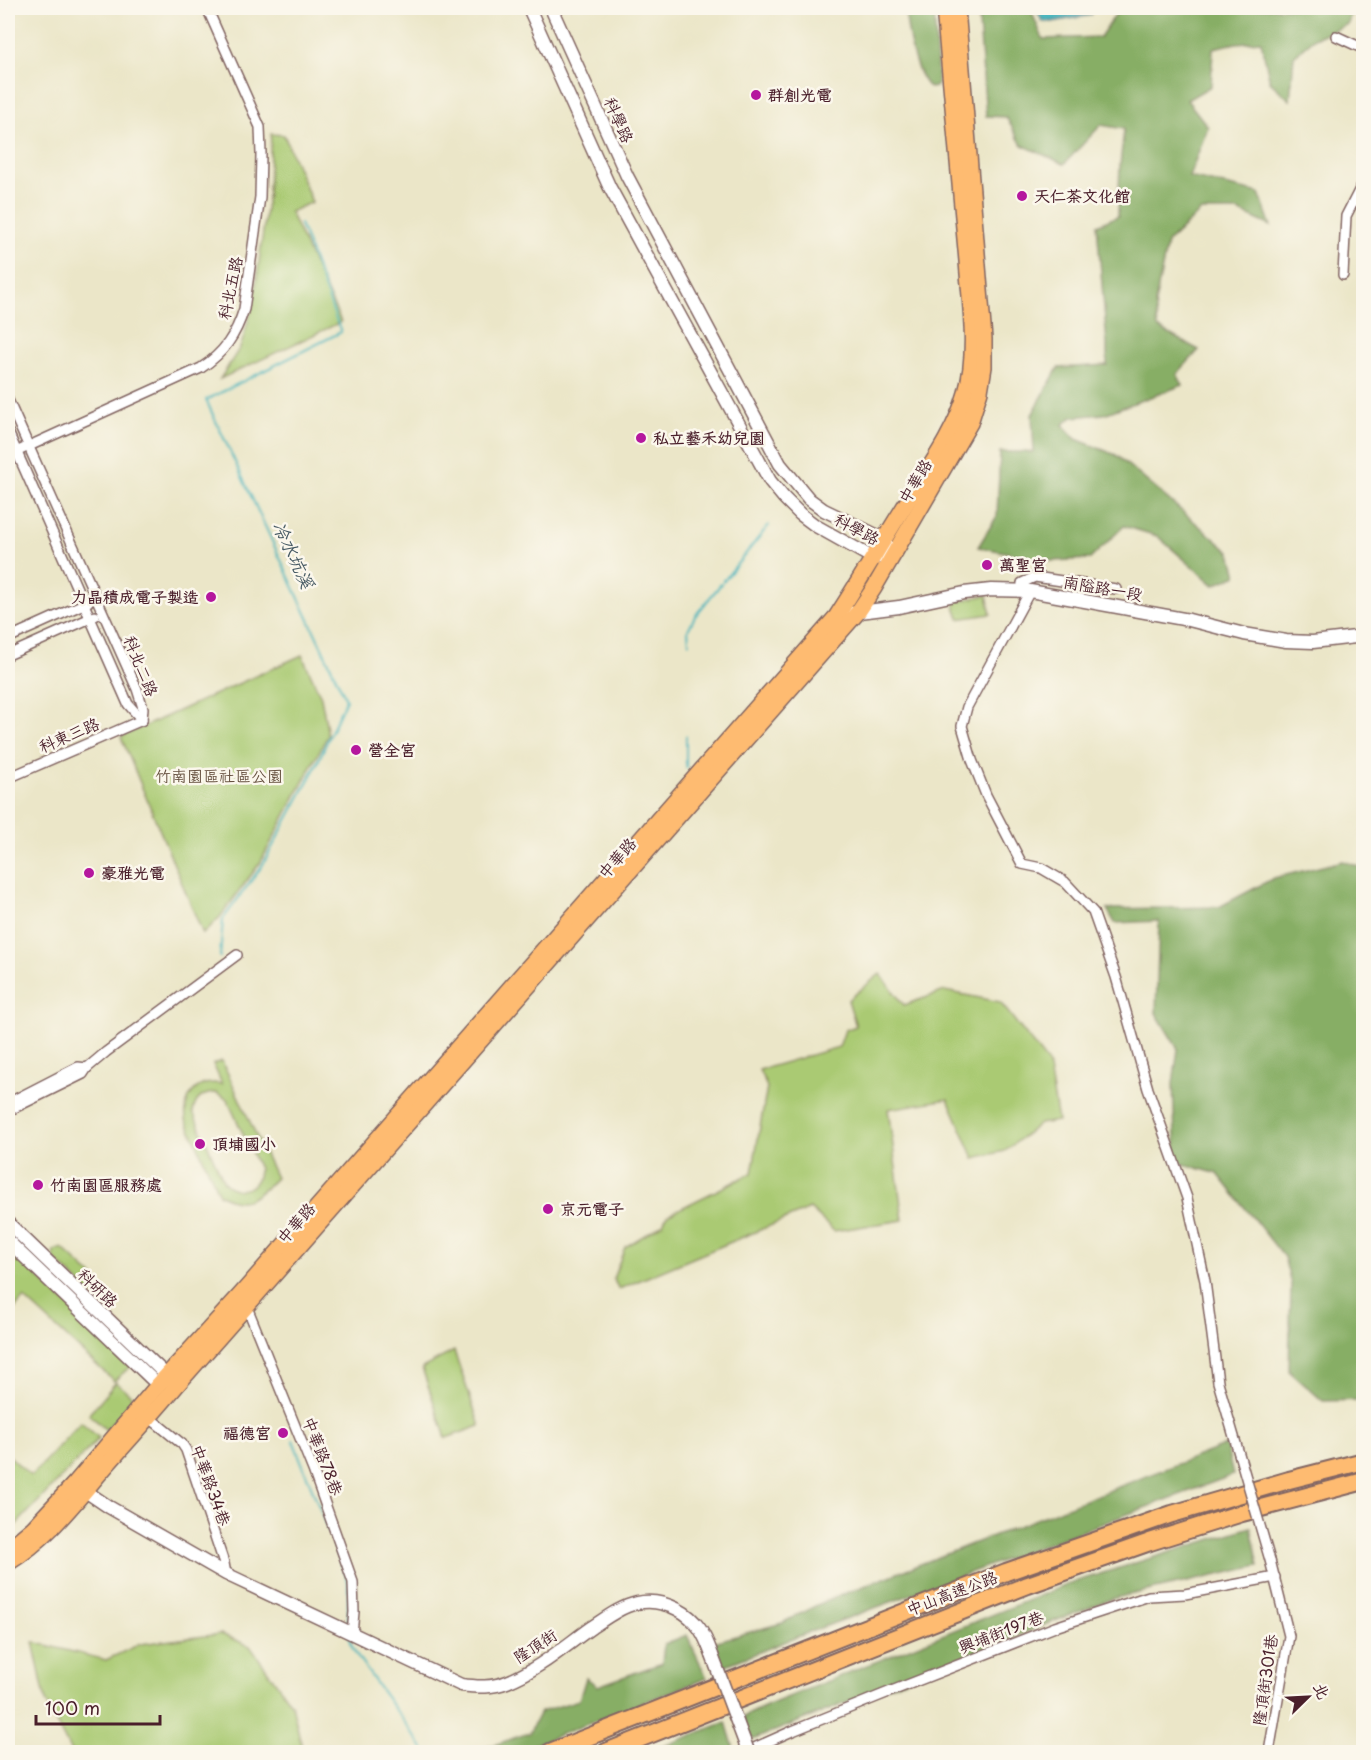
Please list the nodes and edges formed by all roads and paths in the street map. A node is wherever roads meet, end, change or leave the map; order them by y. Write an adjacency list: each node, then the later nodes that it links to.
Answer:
1 (207, 8): 13 (street, 科北五路)
2 (529, 8): 17 (street, 科學路)
3 (551, 8): 15 (street, 科學路)
4 (944, 8): 8 (main road, 中華路)
5 (957, 8): 8 (main road, 中華路)
6 (1336, 36): 7 (street)
7 (1364, 49)
8 (962, 134): 15 (main road, 中華路); 16 (main road, 中華路)
9 (1364, 181): 10 (street)
10 (1343, 275)
11 (8, 400): 13 (street, 科北二路)
12 (8, 432): 14 (street, 科北二路)
13 (28, 446): 14 (street, 科北五路); 20 (street, 科北二路)
14 (16, 452): 21 (street, 科北二路)
15 (884, 539): 16 (street, 科學路); 17 (main road, 中華路)
16 (892, 556): 17 (street, 科學路); 22 (main road, 中華路)
17 (873, 558): 24 (main road, 中華路)
18 (1116, 590): 19 (street)
19 (1026, 591): 22 (street, 南隘路一段); 26 (street, 南隘路一段); 47 (street, 隆頂街301巷, bridge)
20 (96, 598): 21 (street); 23 (street, 科北二路)
21 (84, 604): 25 (street, 科北二路); 27 (street)
22 (858, 612): 24 (street, 南隘路一段); 30 (main road, 中華路)
23 (102, 613): 25 (street); 29 (street, 科北二路)
24 (836, 616): 30 (main road, 中華路)
25 (91, 618): 28 (street); 29 (street, 科北二路)
26 (1364, 636)
27 (8, 638)
28 (8, 655)
29 (142, 720): 31 (street, 科東三路)
30 (748, 728): 38 (main road, 中華路)
31 (8, 778)
32 (237, 955): 33 (street)
33 (87, 1068): 34 (street); 35 (street)
34 (8, 1103)
35 (8, 1111)
36 (8, 1223): 39 (street, 科研路)
37 (8, 1241): 39 (street, 科研路)
38 (242, 1303): 39 (main road, 中華路); 40 (main road, 中華路); 48 (street, 中華路78巷)
39 (163, 1381): 43 (main road, 中華路)
40 (150, 1418): 43 (main road, 中華路); 46 (street, 中華路34巷)
41 (1364, 1461): 49 (highway, 中山高速公路)
42 (1364, 1481): 50 (highway, 中山高速公路)
43 (80, 1488): 44 (main road, 中華路); 45 (main road, 中華路); 46 (street, 隆頂街)
44 (8, 1549)
45 (8, 1563)
46 (226, 1574): 48 (street, 隆頂街)
47 (1275, 1577): 51 (street, 興埔街197巷); 52 (street, 隆頂街301巷)
48 (347, 1631): 51 (street, 隆頂街, bridge)
49 (550, 1752)
50 (606, 1752)
51 (747, 1752)
52 (1269, 1752)

